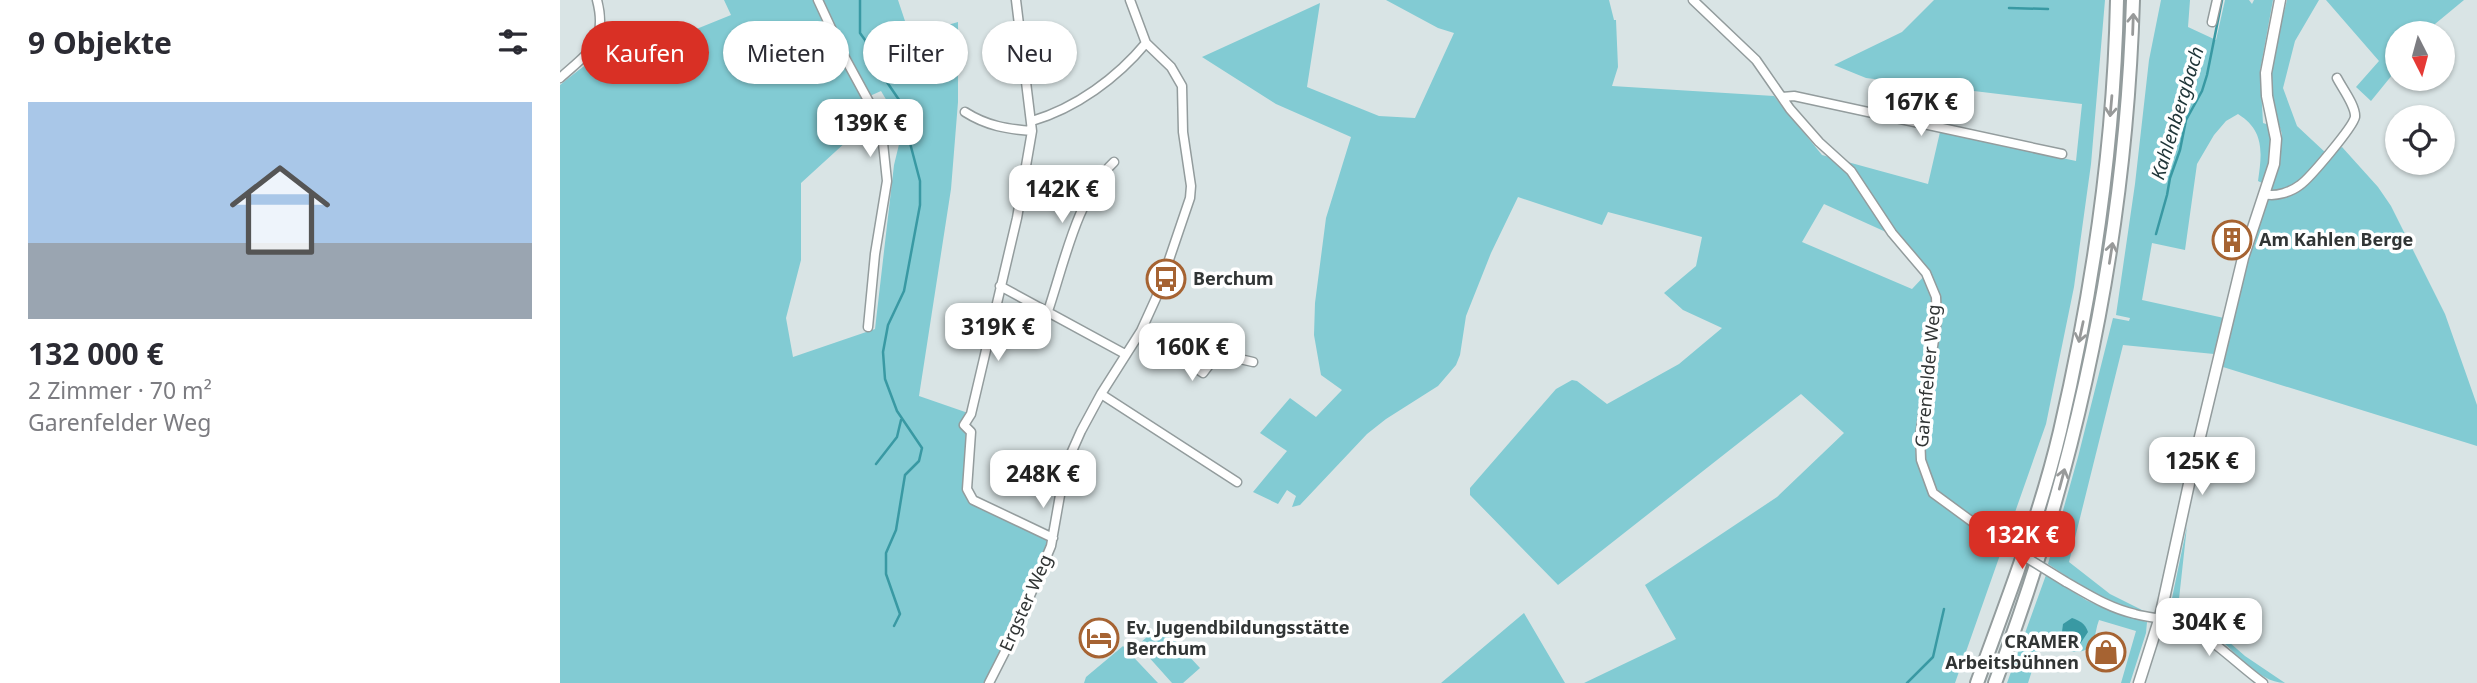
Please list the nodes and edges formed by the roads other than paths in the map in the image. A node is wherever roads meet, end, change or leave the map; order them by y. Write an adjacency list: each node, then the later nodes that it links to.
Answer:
1 (597, 0): 12 (street)
2 (818, 0): 23 (street)
3 (1016, 0): 16 (street)
4 (1130, 0): 11 (street, Ergster Weg)
5 (1693, 0): 14 (street, Garenfelder Weg)
6 (2117, 0): 32 (highway, one-way to 32)
7 (2133, 0): 33 (highway, one-way to 7)
8 (2217, 0): 10 (street)
9 (2280, 0): 20 (main road)
10 (2212, 22)
11 (1146, 43): 16 (street); 24 (street, Ergster Weg)
12 (560, 78)
13 (2337, 78): 20 (street)
14 (1782, 97): 18 (street); 30 (street, Garenfelder Weg, bridge)
15 (965, 112): 17 (street)
16 (1032, 121): 17 (street)
17 (1032, 131): 21 (street)
18 (2062, 154)
19 (1114, 162): 22 (street)
20 (2264, 194): 30 (main road)
21 (1000, 286): 22 (street); 29 (street)
22 (1048, 311): 25 (street)
23 (868, 327)
24 (1140, 331): 25 (street, Ergster Weg); 26 (street)
25 (1125, 354): 27 (street, Ergster Weg)
26 (1253, 362)
27 (1101, 394): 28 (street); 29 (street, Ergster Weg)
28 (1237, 482)
29 (1053, 538): 31 (street, Ergster Weg)
30 (2160, 617): 34 (main road); 35 (street, Garenfelder Weg)
31 (989, 683)
32 (1978, 683)
33 (1995, 683)
34 (2139, 683)
35 (2263, 683)

